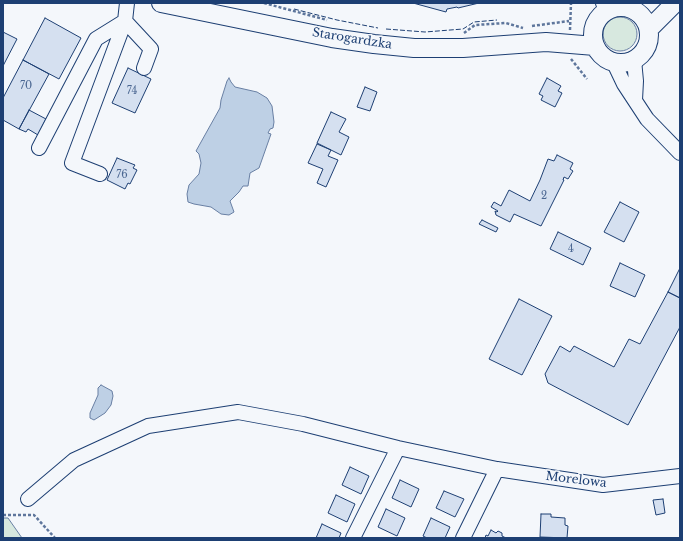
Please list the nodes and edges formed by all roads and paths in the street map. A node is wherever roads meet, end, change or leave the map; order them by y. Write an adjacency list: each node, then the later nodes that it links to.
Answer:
1 (127, 3): 8 (street)
2 (161, 3): 15 (main road, Starogardzka)
3 (264, 3): 9 (path)
4 (571, 3): 10 (path)
5 (665, 3): 11 (main road)
6 (675, 3): 11 (main road)
7 (612, 6): 11 (main road); 13 (main road)
8 (126, 21): 20 (street); 23 (street); 25 (street)
9 (330, 21)
10 (569, 21): 12 (path); 14 (path)
11 (645, 22): 18 (main road)
12 (570, 28)
13 (594, 28): 15 (main road, Starogardzka); 16 (main road)
14 (461, 35)
15 (546, 42): 16 (main road, Starogardzka)
16 (595, 46): 19 (main road)
17 (571, 60): 21 (path)
18 (634, 60): 19 (main road); 22 (street)
19 (614, 62): 22 (street)
20 (144, 68)
21 (588, 79)
22 (635, 100): 24 (street)
23 (39, 148)
24 (680, 153)
25 (100, 174)
26 (398, 448): 27 (street, Morelowa); 29 (street, Morelowa); 32 (street)
27 (497, 469): 28 (street, Morelowa); 33 (street)
28 (680, 476)
29 (28, 499)
30 (3, 515): 31 (path)
31 (55, 538)
32 (352, 538)
33 (463, 538)

